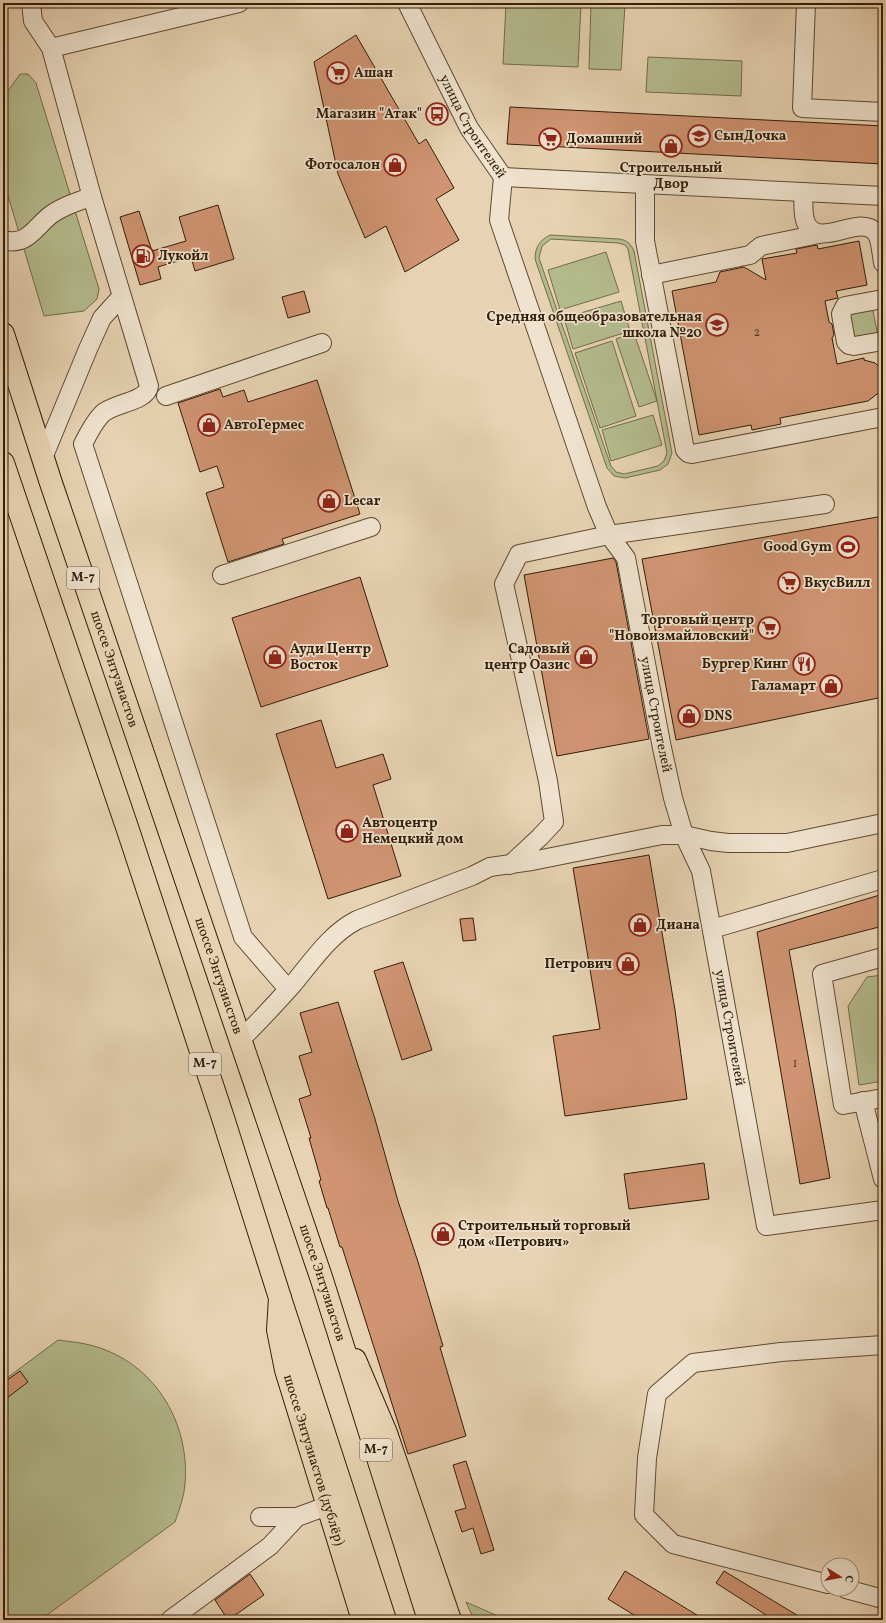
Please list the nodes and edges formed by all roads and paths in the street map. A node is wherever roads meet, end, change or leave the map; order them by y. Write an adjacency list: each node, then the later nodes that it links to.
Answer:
1 (31, 3): 5 (street)
2 (238, 3): 5 (street)
3 (407, 3): 7 (street, улица Строителей)
4 (806, 3): 6 (street)
5 (52, 48): 10 (street)
6 (883, 112)
7 (503, 177): 8 (street); 27 (street, улица Строителей)
8 (645, 184): 9 (street); 15 (street)
9 (803, 192): 11 (street); 12 (street)
10 (92, 196): 13 (street); 16 (street)
11 (883, 196)
12 (819, 234): 14 (street); 15 (street)
13 (3, 240)
14 (883, 263)
15 (651, 275): 22 (street)
16 (121, 297): 23 (street); 35 (street)
17 (883, 299): 19 (street)
18 (3, 334): 23 (main road, шоссе Энтузиастов / М-7)
19 (883, 341)
20 (322, 343): 21 (street)
21 (166, 396)
22 (883, 417)
23 (43, 458): 36 (main road, шоссе Энтузиастов / М-7)
24 (3, 463): 42 (main road, М-7)
25 (825, 504): 27 (street)
26 (371, 526): 28 (street)
27 (609, 535): 30 (street, улица Строителей); 31 (street)
28 (222, 575)
29 (883, 823): 30 (street)
30 (684, 835): 31 (street); 33 (street, улица Строителей)
31 (510, 865): 35 (street)
32 (883, 879): 33 (street)
33 (712, 929): 40 (street, улица Строителей)
34 (883, 957): 38 (street)
35 (288, 990): 36 (street)
36 (241, 1039): 41 (main road, шоссе Энтузиастов / М-7)
37 (883, 1098): 38 (street)
38 (863, 1101): 39 (street)
39 (883, 1180)
40 (883, 1210)
41 (322, 1280): 53 (main road, шоссе Энтузиастов / М-7); 54 (main road)
42 (280, 1298): 44 (main road, шоссе Энтузиастов (дублёр)); 52 (main road, М-7)
43 (883, 1345): 47 (street)
44 (327, 1506): 46 (street); 51 (main road, шоссе Энтузиастов (дублёр))
45 (260, 1517): 46 (street)
46 (297, 1517): 50 (street)
47 (820, 1582)
48 (860, 1593): 49 (street)
49 (883, 1599)
50 (170, 1620)
51 (363, 1620)
52 (385, 1620)
53 (429, 1620)
54 (450, 1620)

